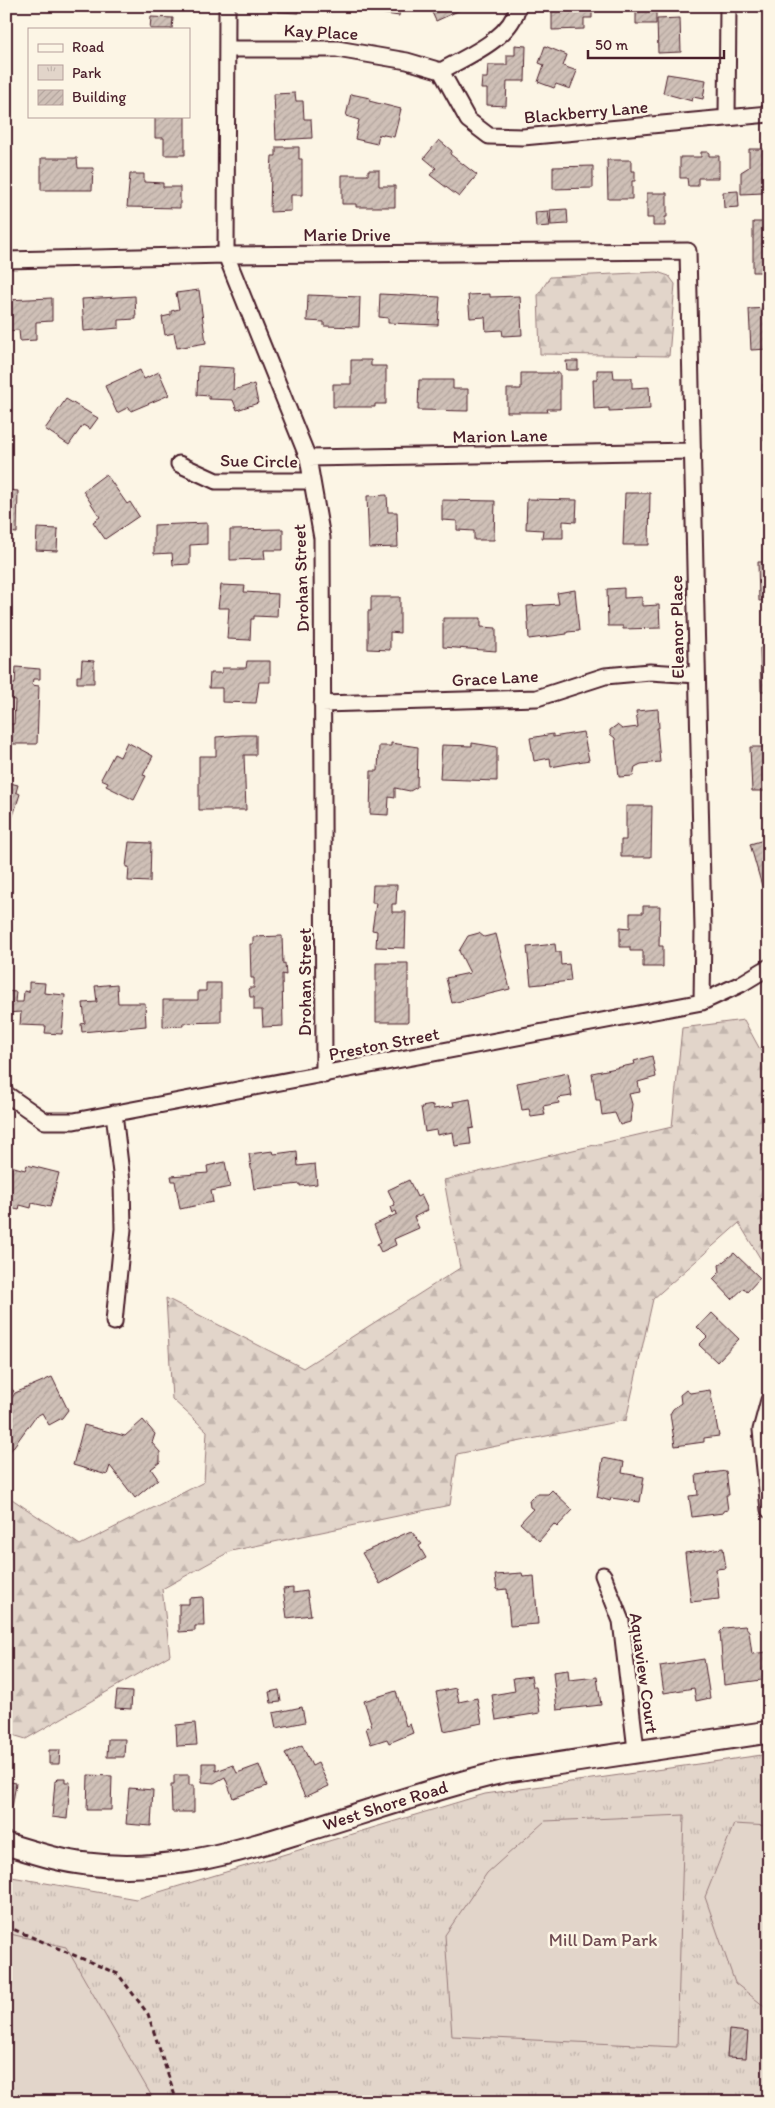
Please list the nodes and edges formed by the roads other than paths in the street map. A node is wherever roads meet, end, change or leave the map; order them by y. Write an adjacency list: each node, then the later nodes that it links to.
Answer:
1 (228, 6): 4 (street, Drohan Street)
2 (518, 6): 5 (street)
3 (728, 6): 7 (street)
4 (228, 49): 5 (street, Kay Place); 9 (street, Drohan Street)
5 (440, 71): 7 (street, Blackberry Lane)
6 (769, 114): 7 (street, Blackberry Lane)
7 (727, 117)
8 (688, 251): 9 (street, Marie Drive); 11 (street, Eleanor Place)
9 (226, 255): 10 (street, Marie Drive); 12 (street, Drohan Street)
10 (6, 260)
11 (693, 451): 12 (street, Marion Lane); 15 (street, Eleanor Place)
12 (308, 458): 14 (street, Drohan Street)
13 (179, 464): 14 (street, Sue Circle)
14 (311, 481): 16 (street, Drohan Street)
15 (697, 674): 16 (street, Grace Lane); 18 (street, Eleanor Place)
16 (322, 704): 19 (street, Drohan Street)
17 (769, 966): 18 (street, Preston Street)
18 (702, 1002): 19 (street, Preston Street)
19 (324, 1075): 21 (street, Preston Street)
20 (6, 1094): 21 (street, Preston Street)
21 (114, 1114): 22 (street)
22 (114, 1322)
23 (769, 1400): 24 (street)
24 (769, 1510)
25 (603, 1575): 27 (street, Aquaview Court)
26 (769, 1732): 27 (street, West Shore Road)
27 (636, 1750): 28 (street, West Shore Road)
28 (6, 1844)

